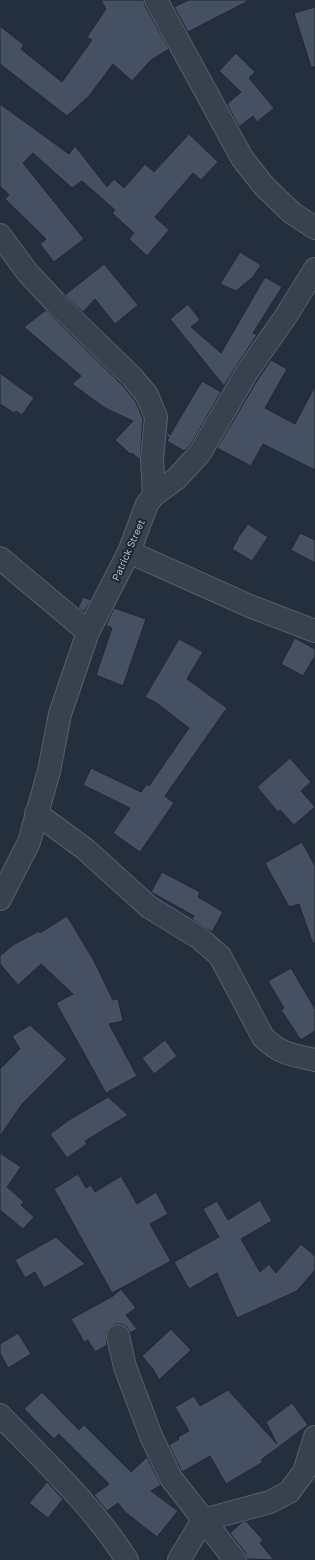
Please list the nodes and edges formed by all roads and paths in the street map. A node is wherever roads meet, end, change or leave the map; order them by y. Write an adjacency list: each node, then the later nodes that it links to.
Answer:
1 (156, 0): 2 (street)
2 (315, 228)
3 (2, 238): 5 (street)
4 (315, 270): 5 (street)
5 (154, 495): 6 (street, Patrick Street)
6 (129, 552): 8 (street); 9 (street, Patrick Street)
7 (0, 558): 9 (street)
8 (315, 631)
9 (88, 632): 10 (street, Patrick Street)
10 (36, 813): 11 (street, Patrick Street); 12 (street)
11 (2, 893)
12 (315, 1060)
13 (118, 1336): 16 (street)
14 (0, 1415): 17 (street)
15 (315, 1437): 16 (street)
16 (203, 1520): 18 (street); 19 (street)
17 (127, 1560)
18 (179, 1560)
19 (235, 1560)

